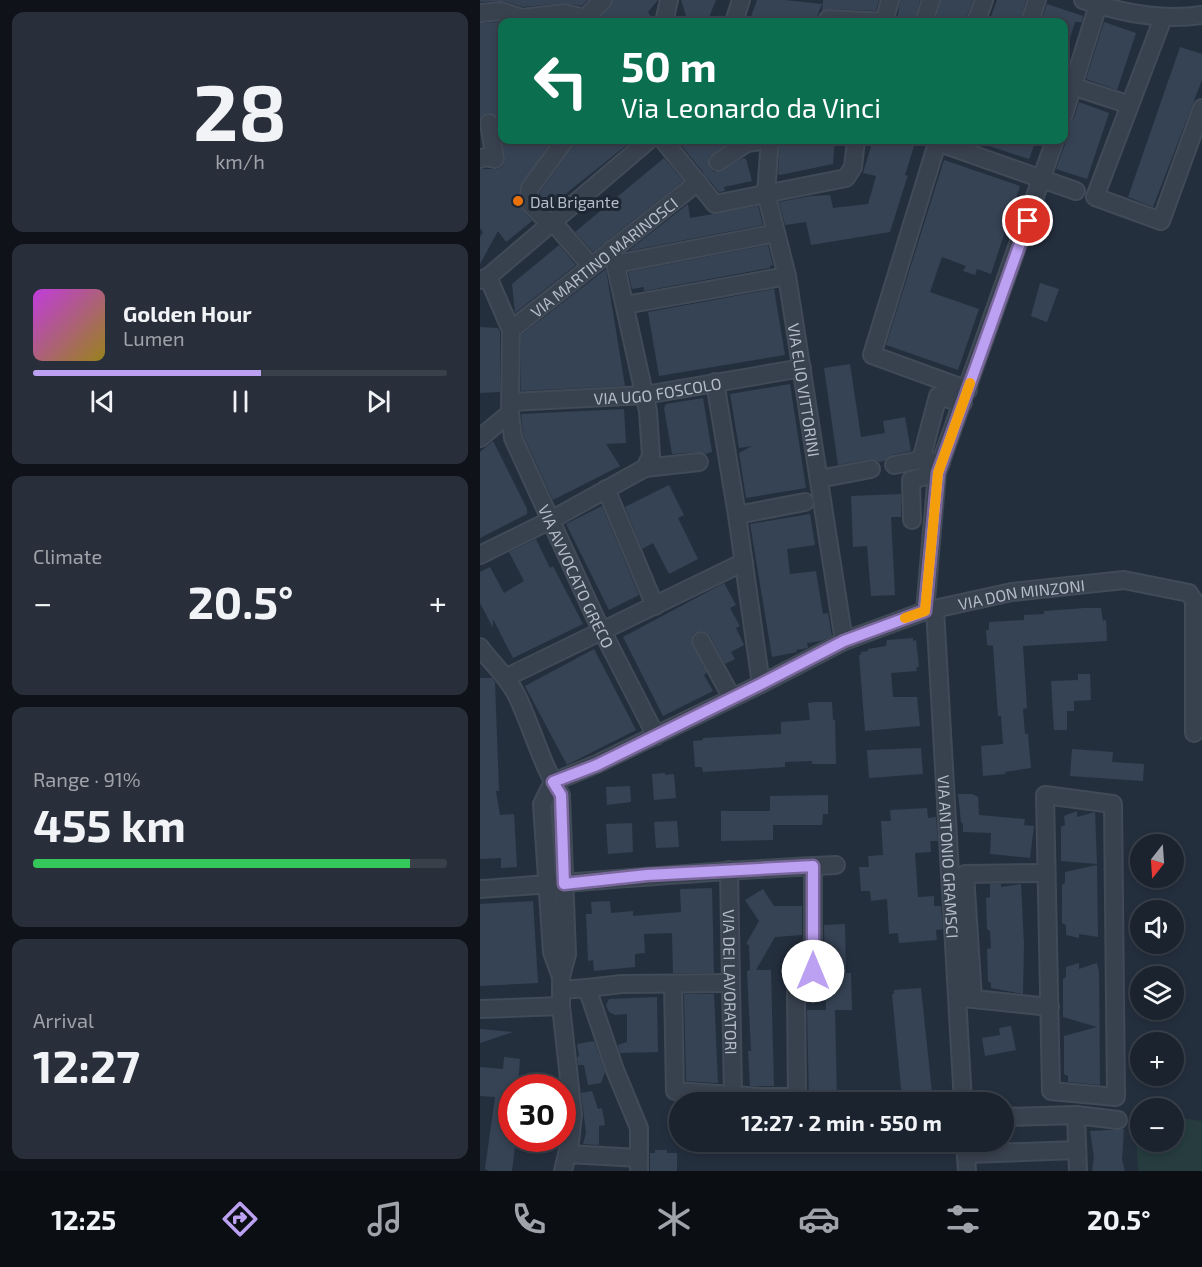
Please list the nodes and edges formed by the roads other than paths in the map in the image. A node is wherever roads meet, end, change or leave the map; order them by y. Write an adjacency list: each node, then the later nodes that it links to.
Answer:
1 (603, 0): 15 (street)
2 (669, 0): 16 (street)
3 (741, 0): 17 (street)
4 (890, 0): 18 (street)
5 (931, 0): 19 (street)
6 (984, 0): 20 (street)
7 (1037, 0): 21 (street)
8 (1090, 2): 22 (street); 23 (street)
9 (499, 5): 10 (street); 12 (street)
10 (480, 13)
11 (1202, 15): 22 (street)
12 (523, 18)
13 (538, 18): 14 (street)
14 (580, 18)
15 (589, 18)
16 (665, 18)
17 (735, 18)
18 (886, 18)
19 (925, 18)
20 (977, 18)
21 (1031, 18)
22 (1163, 18): 24 (street)
23 (1071, 92): 24 (street)
24 (1130, 105): 25 (street)
25 (1202, 108)
26 (490, 123): 36 (street)
27 (562, 144): 42 (street)
28 (644, 144): 42 (street)
29 (666, 144): 39 (street)
30 (745, 144): 37 (street)
31 (770, 144): 41 (street, VIA ELIO VITTORINI)
32 (856, 144): 41 (street)
33 (936, 144): 53 (street)
34 (946, 144): 38 (street)
35 (1054, 144): 38 (street, VIA ANTONIO GRAMSCI)
36 (482, 158)
37 (718, 162)
38 (1043, 178): 40 (street); 53 (street, VIA ANTONIO GRAMSCI)
39 (698, 182): 41 (street); 44 (street, VIA MARTINO MARINOSCI)
40 (1076, 191)
41 (766, 193): 43 (street, VIA ELIO VITTORINI)
42 (550, 222): 45 (street); 47 (street)
43 (776, 233): 44 (street); 46 (street, VIA ELIO VITTORINI)
44 (614, 257): 45 (street, VIA MARTINO MARINOSCI); 48 (street)
45 (591, 266): 49 (street, VIA MARTINO MARINOSCI)
46 (787, 276): 48 (street); 50 (street, VIA ELIO VITTORINI)
47 (484, 278): 49 (street)
48 (625, 305): 52 (street)
49 (511, 330): 54 (street, VIA AVVOCATO GRECO)
50 (802, 368): 51 (street, VIA UGO FOSCOLO); 62 (street, VIA ELIO VITTORINI)
51 (715, 382): 52 (street, VIA UGO FOSCOLO); 65 (street)
52 (645, 395): 54 (street, VIA UGO FOSCOLO); 59 (street)
53 (966, 397): 56 (street); 60 (street, VIA ANTONIO GRAMSCI)
54 (511, 407): 55 (street); 67 (street, VIA AVVOCATO GRECO)
55 (480, 438)
56 (921, 460): 58 (street); 60 (street)
57 (699, 462): 59 (street)
58 (894, 465)
59 (645, 468): 63 (street)
60 (939, 468): 66 (street); 71 (street, VIA ANTONIO GRAMSCI)
61 (871, 469): 62 (street)
62 (819, 479): 74 (street, VIA ELIO VITTORINI)
63 (606, 489): 67 (street); 70 (street)
64 (805, 502): 65 (street)
65 (737, 515): 69 (street)
66 (912, 520)
67 (549, 521): 68 (street); 72 (street, VIA AVVOCATO GRECO)
68 (480, 555)
69 (744, 562): 70 (street); 77 (street)
70 (655, 606): 72 (street)
71 (930, 610): 74 (street, VIA DON MINZONI); 79 (street, VIA DON MINZONI); 94 (street, VIA ANTONIO GRAMSCI)
72 (602, 631): 76 (street); 80 (street, VIA AVVOCATO GRECO)
73 (701, 641): 78 (street)
74 (844, 641): 77 (street, VIA DON MINZONI)
75 (480, 647): 76 (street)
76 (507, 677): 81 (street)
77 (761, 684): 78 (street, VIA DON MINZONI)
78 (732, 698): 80 (street, VIA DON MINZONI)
79 (1194, 733)
80 (656, 736): 81 (street, VIA DON MINZONI)
81 (553, 782): 86 (street); 87 (street)
82 (813, 866): 83 (street); 84 (street); 100 (street)
83 (836, 866)
84 (729, 870): 86 (street); 89 (street, VIA DEI LAVORATORI)
85 (1047, 873): 94 (street); 95 (street); 95 (street)
86 (564, 884): 87 (street); 93 (street)
87 (547, 885): 88 (street); 93 (street)
88 (480, 889)
89 (731, 983): 91 (street); 99 (street, VIA DEI LAVORATORI)
90 (622, 984): 91 (street); 92 (street); 97 (street)
91 (673, 984): 98 (street)
92 (586, 988): 93 (street); 108 (street)
93 (561, 991): 96 (street); 106 (street)
94 (965, 998): 95 (street); 101 (street, VIA ANTONIO GRAMSCI)
95 (1050, 1006)
96 (480, 1009)
97 (665, 1044)
98 (690, 1092)
99 (733, 1092)
100 (797, 1092)
101 (963, 1092)
102 (1076, 1116): 103 (street); 104 (street); 105 (street)
103 (1014, 1117)
104 (1118, 1120)
105 (1077, 1150): 107 (street); 110 (street)
106 (567, 1154): 108 (street); 109 (street)
107 (966, 1156)
108 (639, 1164)
109 (563, 1171)
110 (1078, 1171)

